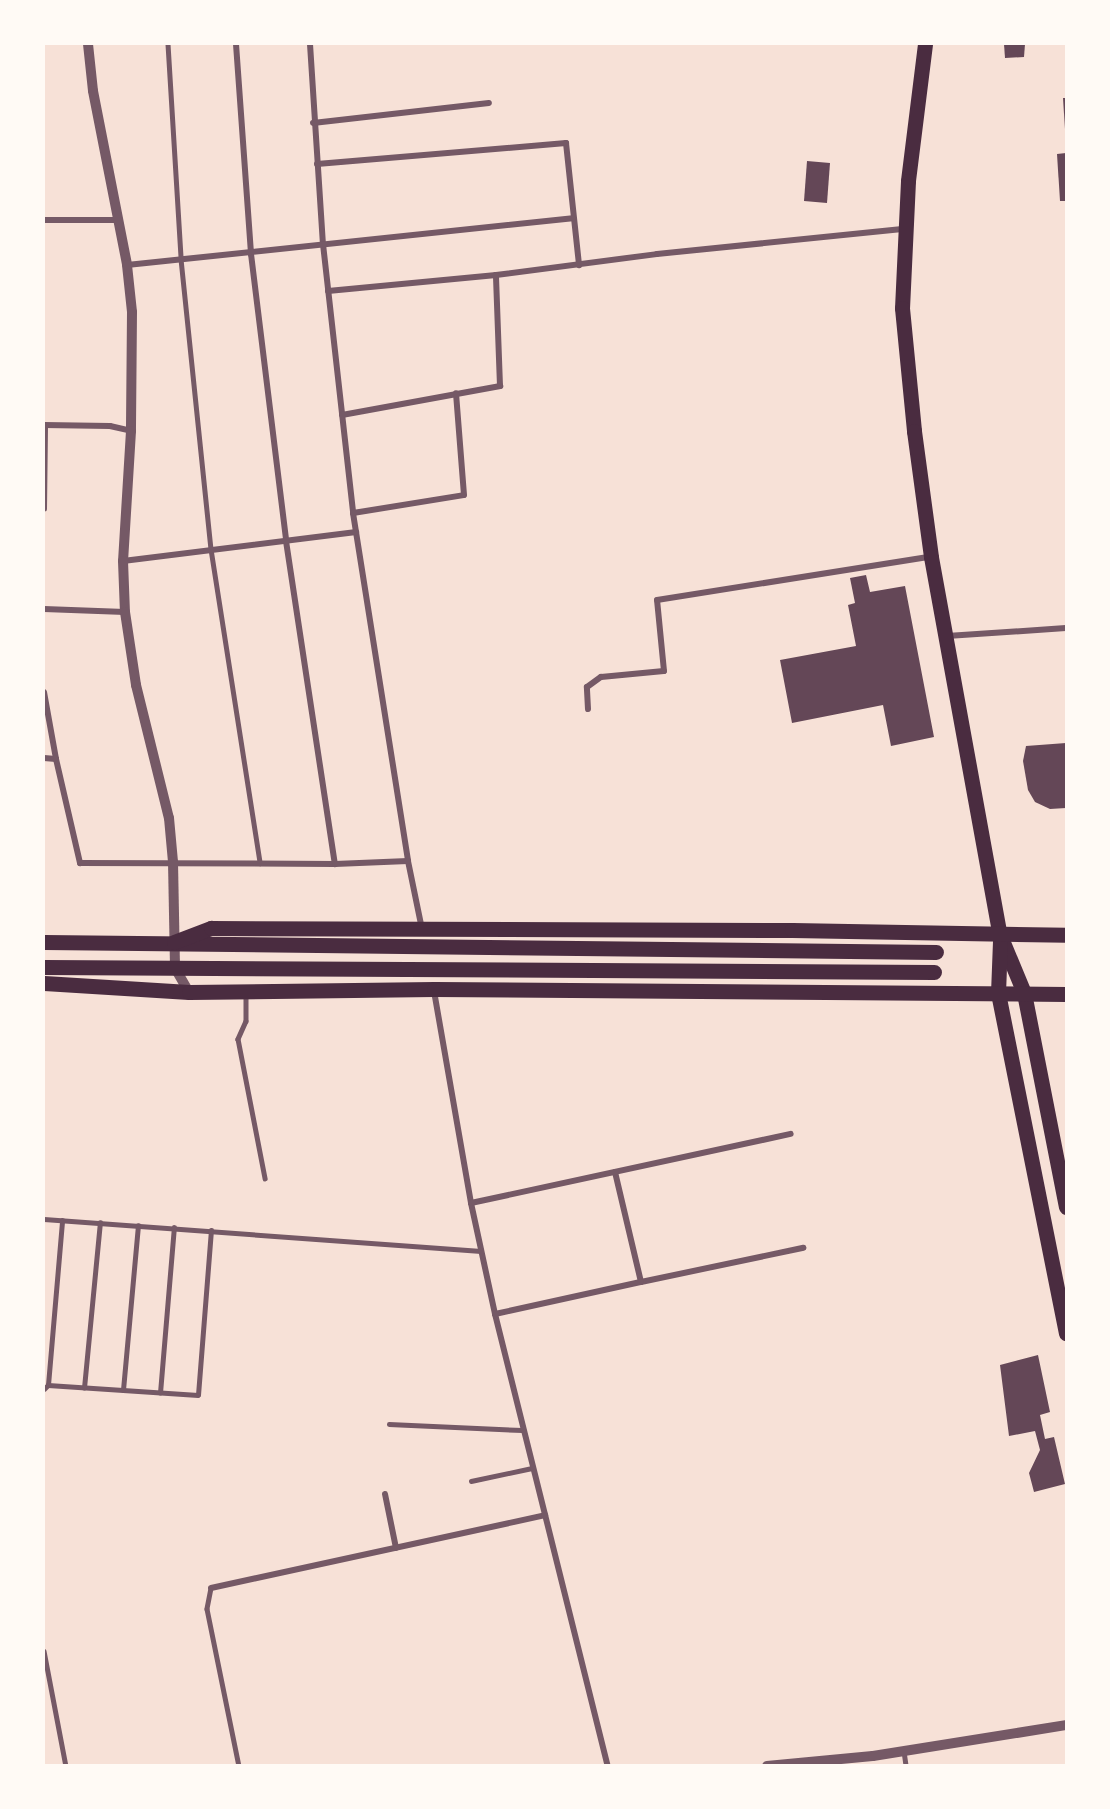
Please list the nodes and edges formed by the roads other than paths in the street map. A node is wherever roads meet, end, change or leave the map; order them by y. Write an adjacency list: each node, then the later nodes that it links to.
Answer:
1 (88, 44): 11 (street)
2 (168, 44): 15 (lane)
3 (236, 44): 14 (street)
4 (310, 44): 7 (street)
5 (925, 44): 12 (main road)
6 (489, 103): 7 (street)
7 (313, 123): 8 (street)
8 (317, 164): 9 (street); 13 (street)
9 (573, 218): 13 (street); 17 (street)
10 (44, 220): 11 (street)
11 (119, 220): 16 (street)
12 (905, 229): 17 (street); 29 (main road)
13 (323, 244): 14 (street); 19 (street)
14 (251, 254): 15 (street); 27 (street)
15 (181, 259): 16 (street); 28 (lane)
16 (127, 265): 23 (street)
17 (579, 265): 18 (street)
18 (496, 275): 19 (street); 20 (street)
19 (328, 291): 21 (street)
20 (456, 393): 21 (street); 25 (street)
21 (342, 415): 25 (street)
22 (44, 425): 23 (street); 24 (lane)
23 (131, 431): 30 (street)
24 (44, 509)
25 (353, 513): 26 (street)
26 (356, 532): 27 (street); 39 (street)
27 (286, 541): 28 (street); 42 (street)
28 (211, 549): 30 (street); 41 (lane)
29 (931, 557): 34 (main road); 36 (street)
30 (123, 561): 32 (street)
31 (44, 609): 32 (street)
32 (125, 612): 40 (street)
33 (1066, 628): 34 (street)
34 (945, 636): 44 (main road)
35 (44, 692): 38 (street)
36 (588, 709)
37 (44, 758): 38 (street)
38 (56, 759): 40 (street)
39 (408, 861): 42 (street); 43 (street)
40 (173, 862): 41 (street); 47 (street)
41 (260, 863): 42 (street)
42 (335, 864)
43 (422, 929): 44 (main road); 47 (main road)
44 (1000, 935): 45 (main road); 56 (main road); 57 (main road)
45 (1066, 935)
46 (44, 942): 47 (main road)
47 (174, 942): 48 (main road); 50 (street)
48 (936, 952)
49 (44, 967): 50 (main road)
50 (175, 968): 51 (main road); 54 (street)
51 (934, 972)
52 (44, 983): 54 (main road)
53 (434, 989): 55 (main road); 56 (main road); 63 (street)
54 (189, 992): 55 (main road)
55 (246, 992): 61 (lane)
56 (998, 993): 57 (main road); 75 (main road)
57 (1024, 993): 58 (main road); 62 (main road)
58 (1066, 994)
59 (791, 1134): 60 (street)
60 (615, 1172): 63 (street); 73 (street)
61 (265, 1178)
62 (1064, 1183): 64 (main road)
63 (471, 1203): 72 (street)
64 (1066, 1207)
65 (44, 1219): 66 (lane)
66 (62, 1221): 67 (lane); 76 (lane)
67 (100, 1223): 68 (lane); 77 (lane)
68 (138, 1226): 69 (lane); 78 (lane)
69 (174, 1228): 70 (lane); 79 (lane)
70 (211, 1231): 72 (lane); 79 (lane)
71 (803, 1248): 73 (street)
72 (481, 1251): 74 (street)
73 (641, 1282): 74 (street)
74 (495, 1314): 81 (street)
75 (1066, 1333)
76 (46, 1387): 77 (lane)
77 (84, 1388): 78 (lane)
78 (123, 1390): 79 (lane)
79 (160, 1392)
80 (389, 1424): 81 (lane)
81 (522, 1430): 82 (street)
82 (532, 1468): 83 (lane); 85 (street)
83 (471, 1481)
84 (385, 1494): 86 (street)
85 (545, 1515): 86 (street); 93 (street)
86 (396, 1548): 87 (street)
87 (211, 1588): 92 (lane)
88 (44, 1651): 91 (lane)
89 (1066, 1725): 90 (street)
90 (904, 1751): 94 (street); 95 (lane)
91 (66, 1766)
92 (239, 1766)
93 (608, 1766)
94 (767, 1766)
95 (906, 1766)

